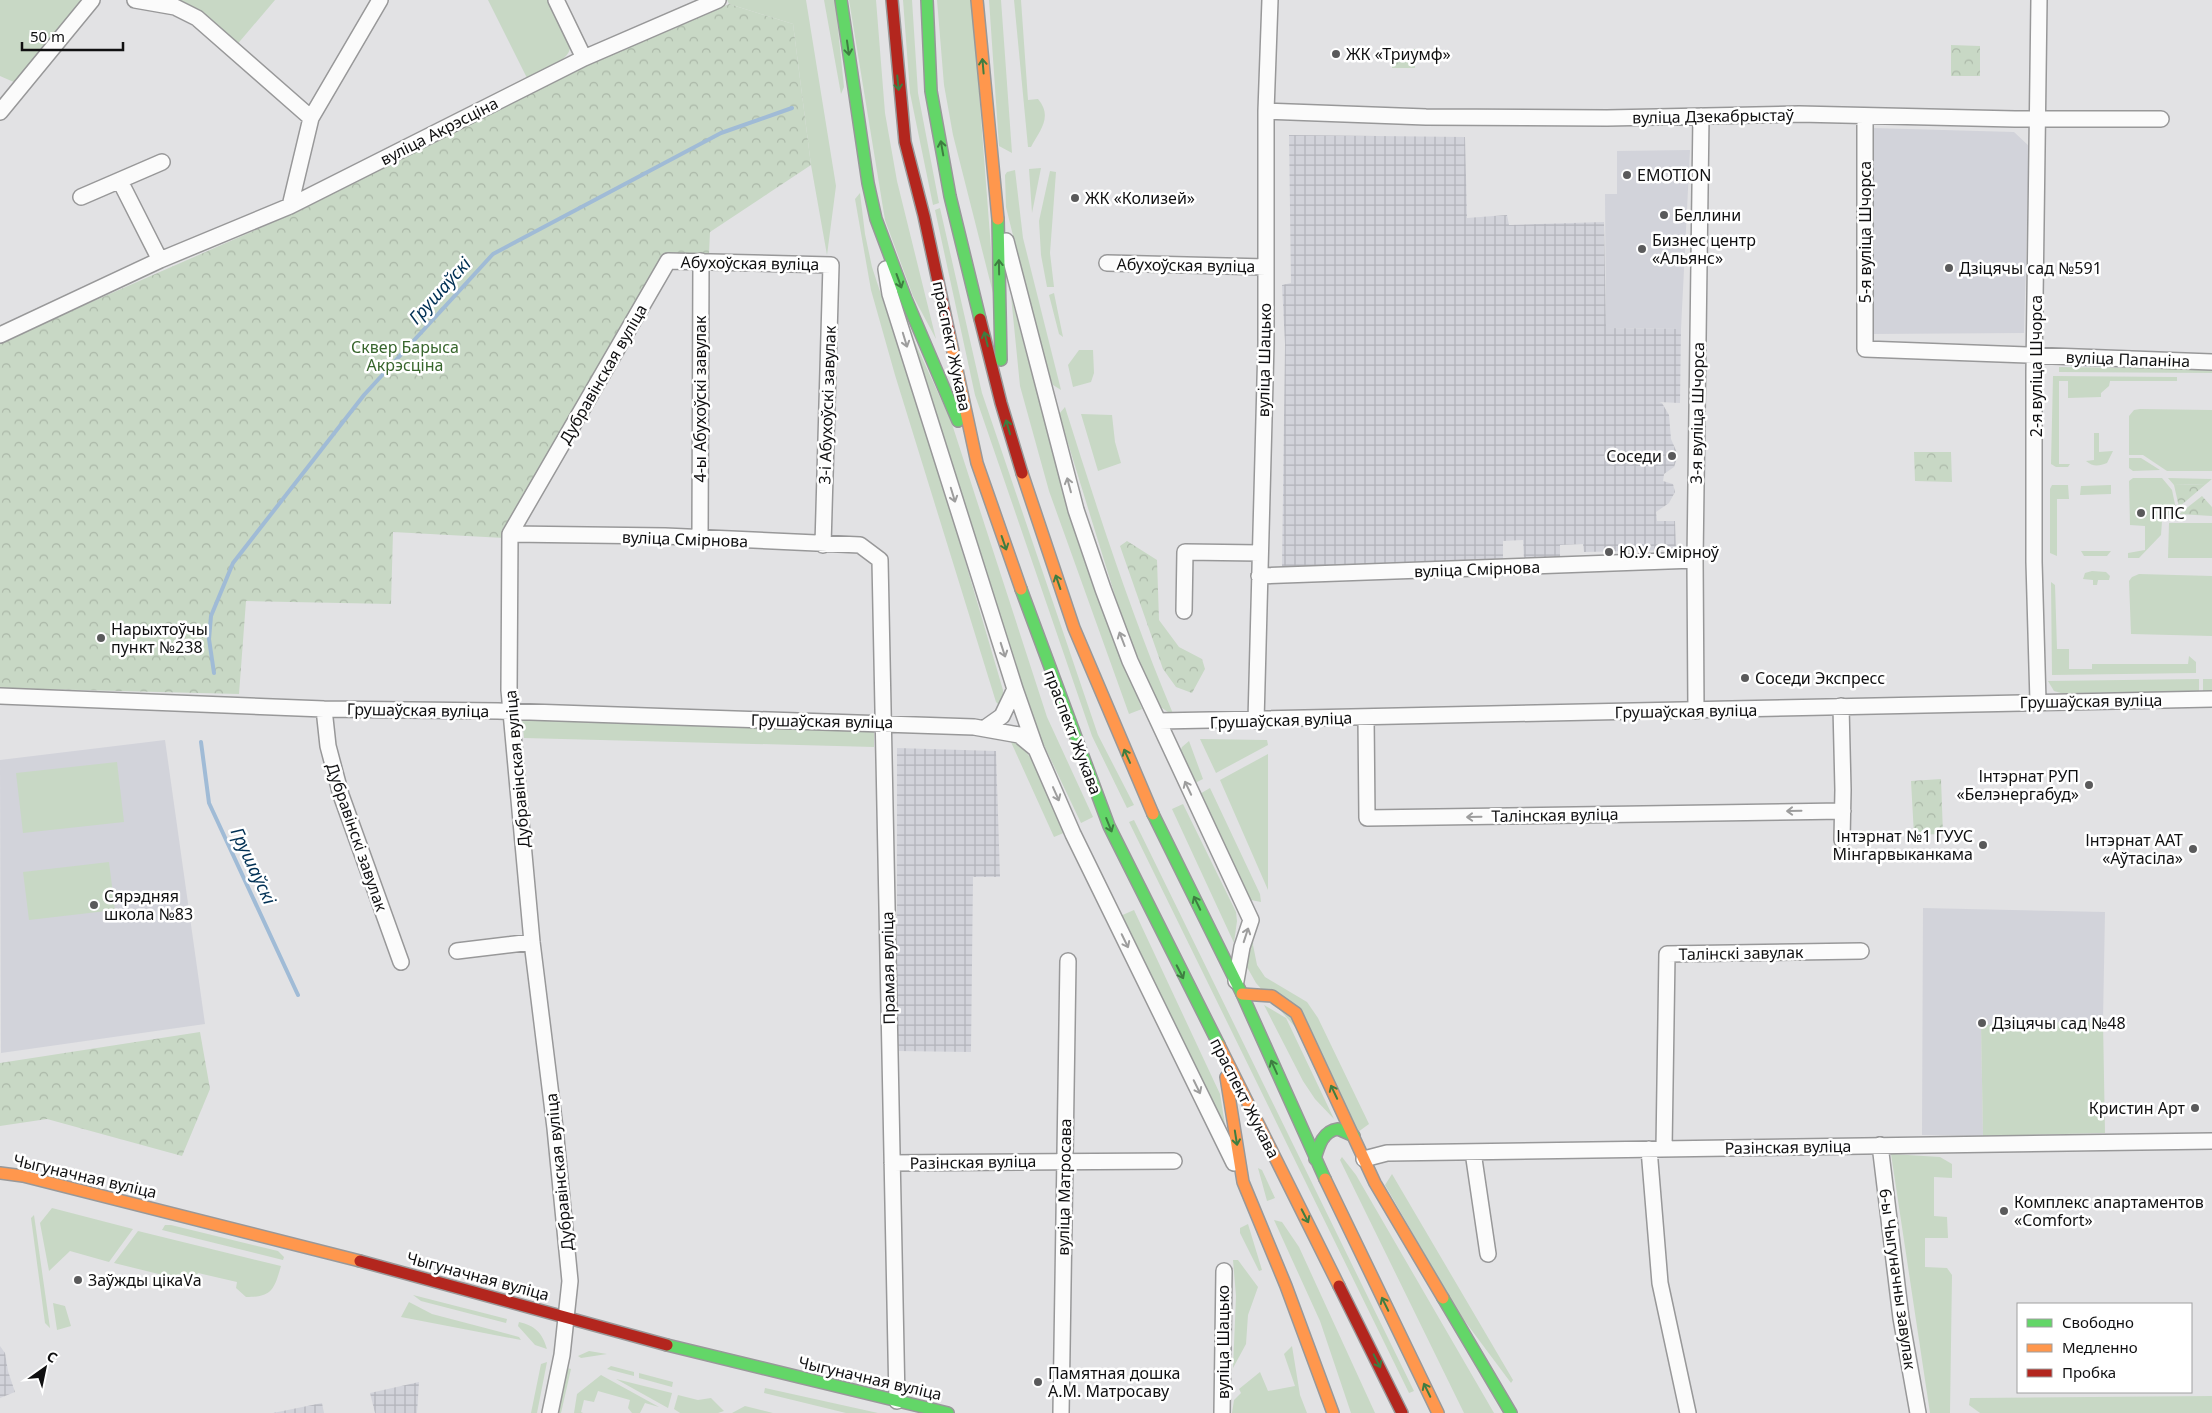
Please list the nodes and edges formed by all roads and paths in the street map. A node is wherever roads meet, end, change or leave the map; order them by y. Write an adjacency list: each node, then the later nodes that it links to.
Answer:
1 (92, 0): 14 (street)
2 (136, 0): 17 (street)
3 (380, 0): 17 (street)
4 (556, 0): 12 (street)
5 (718, 0): 12 (street, вуліца Акрэсціна)
6 (841, 0): 25 (main road, one-way to 25)
7 (892, 0): 37 (main road, праспект Жукава, one-way to 37)
8 (927, 0): 36 (main road, праспект Жукава, one-way to 8)
9 (977, 0): 24 (main road, one-way to 9)
10 (1270, 0): 13 (street, вуліца Шацько)
11 (2039, 0): 18 (street, 2-я вуліца Шчорса)
12 (584, 58): 23 (street, вуліца Акрэсціна)
13 (1266, 111): 15 (street, вуліца Дзекабрыстаў); 31 (street, вуліца Шацько)
14 (0, 112)
15 (1701, 116): 16 (street, вуліца Дзекабрыстаў); 43 (street, 3-я вуліца Шчорса)
16 (1866, 116): 18 (street, вуліца Дзекабрыстаў); 33 (street, 5-я вуліца Шчорса)
17 (311, 118): 23 (street)
18 (2038, 118): 19 (street, вуліца Дзекабрыстаў); 34 (street, 2-я вуліца Шчорса)
19 (2161, 119)
20 (162, 162): 21 (street)
21 (120, 180): 22 (street); 26 (street)
22 (80, 196)
23 (290, 206): 26 (street, вуліца Акрэсціна)
24 (998, 211): 36 (main road, one-way to 24); 55 (street, one-way to 24)
25 (876, 219): 37 (main road, one-way to 37); 46 (street, one-way to 46)
26 (160, 260): 32 (street, вуліца Акрэсціна)
27 (701, 260): 28 (street, Абухоўская вуліца); 30 (street, Абухоўская вуліца); 39 (street, 4-ы Абухоўскі завулак)
28 (668, 261): 38 (street, Дубравінская вуліца)
29 (1107, 263): 31 (street, Абухоўская вуліца)
30 (831, 265): 40 (street, 3-і Абухоўскі завулак)
31 (1266, 267): 42 (street, вуліца Шацько)
32 (0, 335)
33 (1865, 349): 34 (street, вуліца Папаніна)
34 (2035, 354): 35 (street, вуліца Папаніна); 49 (street, 2-я вуліца Шчорса)
35 (2212, 362)
36 (1001, 403): 67 (main road, праспект Жукава, one-way to 36)
37 (977, 463): 68 (main road, праспект Жукава, one-way to 68)
38 (510, 534): 39 (street, вуліца Смірнова); 53 (street, Дубравінская вуліца)
39 (700, 538): 40 (street, вуліца Смірнова)
40 (822, 545): 41 (street, вуліца Смірнова)
41 (860, 546): 57 (street, Прамая вуліца)
42 (1260, 553): 44 (street, вуліца Шацько); 45 (street)
43 (1694, 560): 44 (street, вуліца Смірнова); 52 (street, 3-я вуліца Шчорса)
44 (1259, 576): 56 (street, вуліца Шацько)
45 (1184, 611)
46 (1015, 689): 58 (street); 59 (street)
47 (0, 696): 51 (street, Грушаўская вуліца)
48 (2212, 699): 49 (street, Грушаўская вуліца)
49 (2038, 702): 50 (street, Грушаўская вуліца)
50 (1841, 706): 52 (street, Грушаўская вуліца); 60 (street)
51 (324, 709): 53 (street, Грушаўская вуліца); 66 (street, Дубравінскі завулак)
52 (1696, 711): 54 (street, Грушаўская вуліца)
53 (511, 712): 57 (street, Грушаўская вуліца); 62 (street, Дубравінская вуліца)
54 (1366, 717): 56 (street, Грушаўская вуліца); 60 (street, Талінская вуліца, one-way to 54)
55 (1159, 721): 56 (street, Грушаўская вуліца); 67 (street, one-way to 55)
56 (1256, 721)
57 (883, 722): 58 (street, Грушаўская вуліца); 79 (street, Прамая вуліца)
58 (985, 728): 59 (street, Грушаўская вуліца)
59 (1036, 749): 82 (street, one-way to 82)
60 (1843, 811): 61 (street)
61 (1842, 840)
62 (532, 942): 63 (street); 85 (street, Дубравінская вуліца)
63 (457, 951)
64 (1861, 951): 73 (street, Талінскі завулак)
65 (1068, 961): 77 (street, вуліца Матросава)
66 (401, 962)
67 (1239, 988): 69 (main road, one-way to 67); 75 (main road, праспект Жукава, one-way to 67)
68 (1222, 1056): 80 (main road, праспект Жукава); 82 (main road, one-way to 82)
69 (1354, 1136): 75 (main road); 76 (main road)
70 (2212, 1141): 71 (street, Разінская вуліца)
71 (1880, 1145): 73 (street, Разінская вуліца); 97 (street, 6-ы Чыгуначны завулак)
72 (1649, 1149): 73 (street, Разінская вуліца); 74 (street, Разінская вуліца); 96 (street)
73 (1664, 1149)
74 (1473, 1152): 76 (street, Разінская вуліца); 83 (street)
75 (1315, 1159): 94 (main road, праспект Жукава, one-way to 75)
76 (1364, 1159): 95 (main road)
77 (1065, 1160): 78 (street, Разінская вуліца); 79 (street, Разінская вуліца); 90 (street, вуліца Матросава)
78 (1174, 1161)
79 (892, 1163): 86 (street, Прамая вуліца)
80 (1283, 1172): 82 (main road); 93 (main road, праспект Жукава, one-way to 93)
81 (0, 1173): 85 (main road, Чыгуначная вуліца)
82 (1243, 1182): 92 (main road)
83 (1488, 1254)
84 (1224, 1271): 91 (street, вуліца Шацько)
85 (567, 1317): 86 (main road, Чыгуначная вуліца); 88 (street, Дубравінская вуліца)
86 (897, 1401): 87 (main road, Чыгуначная вуліца)
87 (922, 1410): 89 (main road, Чыгуначная вуліца)
88 (550, 1413)
89 (948, 1413)
90 (1061, 1413)
91 (1222, 1413)
92 (1334, 1413)
93 (1402, 1413)
94 (1438, 1413)
95 (1511, 1413)
96 (1688, 1413)
97 (1918, 1413)

